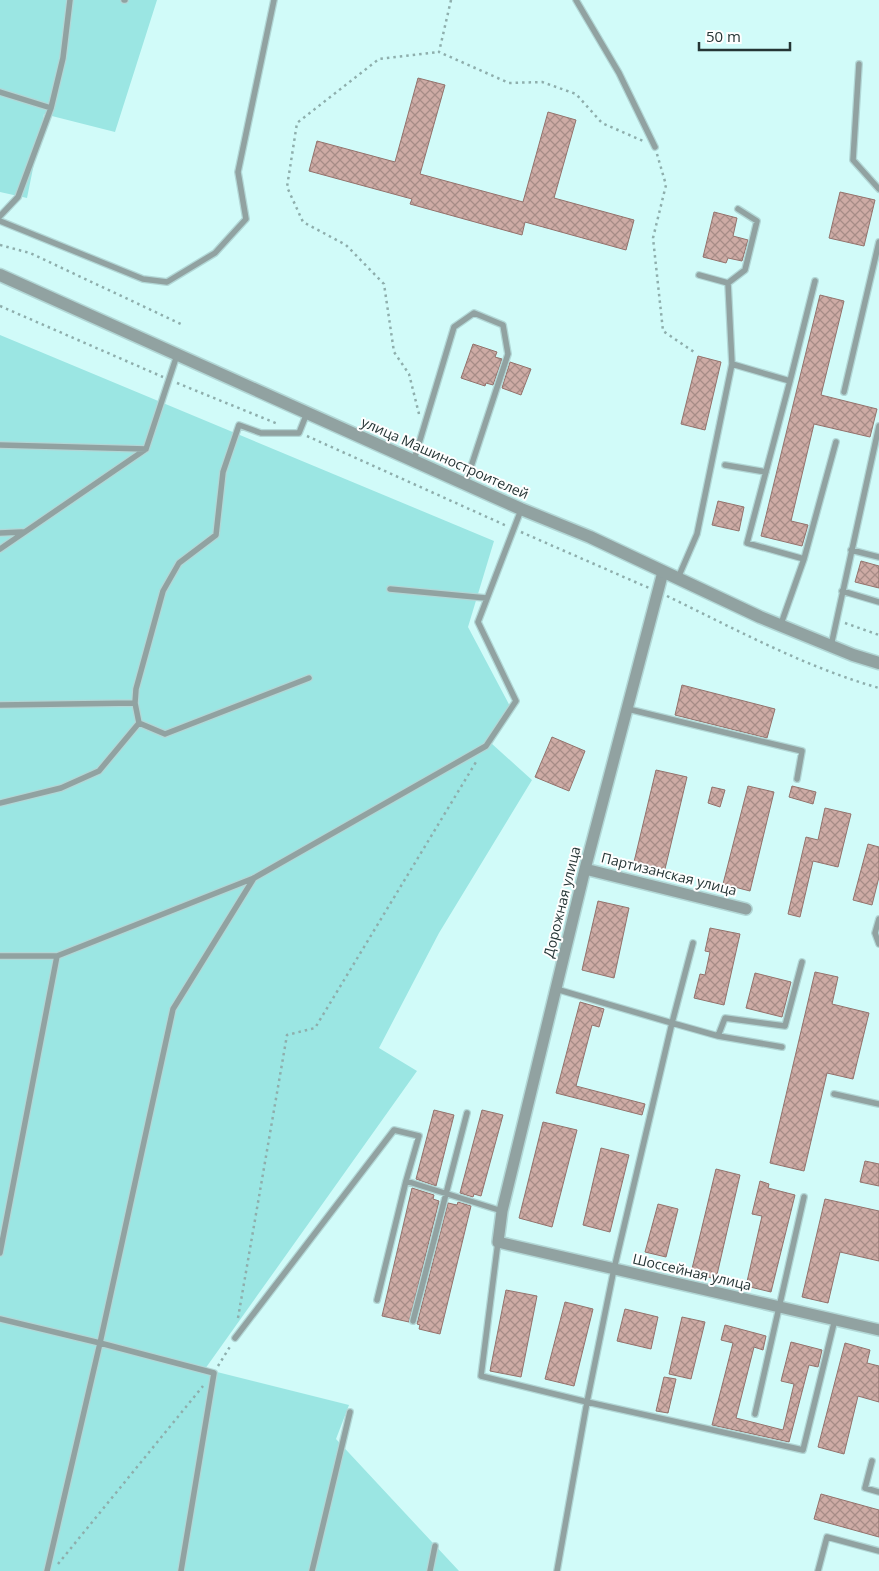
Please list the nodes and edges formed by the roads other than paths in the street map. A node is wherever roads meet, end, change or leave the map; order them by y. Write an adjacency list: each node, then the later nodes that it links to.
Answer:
1 (70, 0): 6 (lane)
2 (274, 0): 11 (lane)
3 (576, 0): 7 (lane)
4 (858, 64): 8 (lane)
5 (0, 92): 6 (lane)
6 (51, 108): 10 (lane)
7 (655, 147)
8 (879, 189)
9 (738, 209): 16 (lane)
10 (0, 216)
11 (0, 221)
12 (879, 242): 20 (lane)
13 (0, 275): 17 (street, улица Машиностроителей)
14 (699, 275): 16 (lane)
15 (815, 281): 19 (lane)
16 (728, 283): 18 (lane)
17 (177, 355): 21 (street, улица Машиностроителей); 25 (lane)
18 (732, 364): 19 (lane); 38 (lane)
19 (790, 381): 28 (lane)
20 (844, 392)
21 (307, 413): 26 (street, улица Машиностроителей); 47 (lane)
22 (879, 429): 34 (lane)
23 (836, 442): 36 (lane)
24 (0, 446): 25 (lane)
25 (146, 449): 31 (lane)
26 (414, 460): 29 (street, улица Машиностроителей); 29 (lane)
27 (725, 465): 28 (lane)
28 (766, 472): 36 (lane)
29 (465, 484): 30 (street, улица Машиностроителей)
30 (521, 509): 37 (street, улица Машиностроителей); 41 (lane)
31 (22, 532): 32 (lane); 33 (lane)
32 (0, 533)
33 (0, 549)
34 (851, 550): 35 (lane); 40 (lane)
35 (879, 558)
36 (804, 559): 43 (lane)
37 (663, 572): 38 (street, улица Машиностроителей); 49 (street, Дорожная улица)
38 (678, 578): 43 (street, улица Машиностроителей)
39 (390, 589): 41 (lane)
40 (842, 592): 42 (lane); 44 (lane)
41 (486, 598): 54 (lane)
42 (879, 602)
43 (780, 624): 44 (street, улица Машиностроителей)
44 (830, 646): 45 (street, улица Машиностроителей)
45 (879, 663)
46 (308, 678): 50 (lane)
47 (135, 703): 48 (lane); 50 (lane)
48 (0, 704)
49 (628, 709): 51 (lane); 53 (street, Дорожная улица)
50 (139, 723): 52 (lane)
51 (797, 779)
52 (0, 803)
53 (585, 869): 55 (street, Партизанская улица); 62 (street, Дорожная улица)
54 (254, 878): 60 (lane); 83 (lane)
55 (746, 909)
56 (879, 918): 58 (lane)
57 (693, 944): 63 (lane)
58 (879, 944)
59 (0, 956): 60 (lane)
60 (57, 956): 74 (lane)
61 (802, 962): 64 (lane)
62 (556, 989): 63 (lane); 72 (street, Дорожная улица)
63 (672, 1023): 64 (lane); 75 (lane)
64 (718, 1036): 65 (lane)
65 (782, 1047)
66 (834, 1094): 67 (lane)
67 (879, 1104)
68 (467, 1113): 70 (lane)
69 (406, 1181): 70 (lane); 76 (lane); 82 (lane)
70 (446, 1194): 72 (lane); 80 (lane)
71 (804, 1197): 77 (lane)
72 (502, 1210): 73 (street, Дорожная улица)
73 (498, 1242): 75 (street, Шоссейная улица); 84 (lane)
74 (0, 1253)
75 (614, 1269): 77 (street, Шоссейная улица); 84 (lane)
76 (377, 1300)
77 (780, 1307): 78 (street, Шоссейная улица); 86 (lane)
78 (835, 1318): 81 (street, Шоссейная улица); 84 (lane)
79 (0, 1319): 83 (lane)
80 (413, 1320)
81 (879, 1330)
82 (235, 1338)
83 (100, 1343): 91 (lane); 92 (lane)
84 (587, 1402): 95 (lane)
85 (350, 1412): 93 (lane)
86 (755, 1414)
87 (872, 1461): 88 (lane)
88 (879, 1492)
89 (435, 1546): 94 (lane)
90 (879, 1550): 96 (lane)
91 (47, 1571)
92 (181, 1571)
93 (312, 1571)
94 (430, 1571)
95 (557, 1571)
96 (818, 1571)

